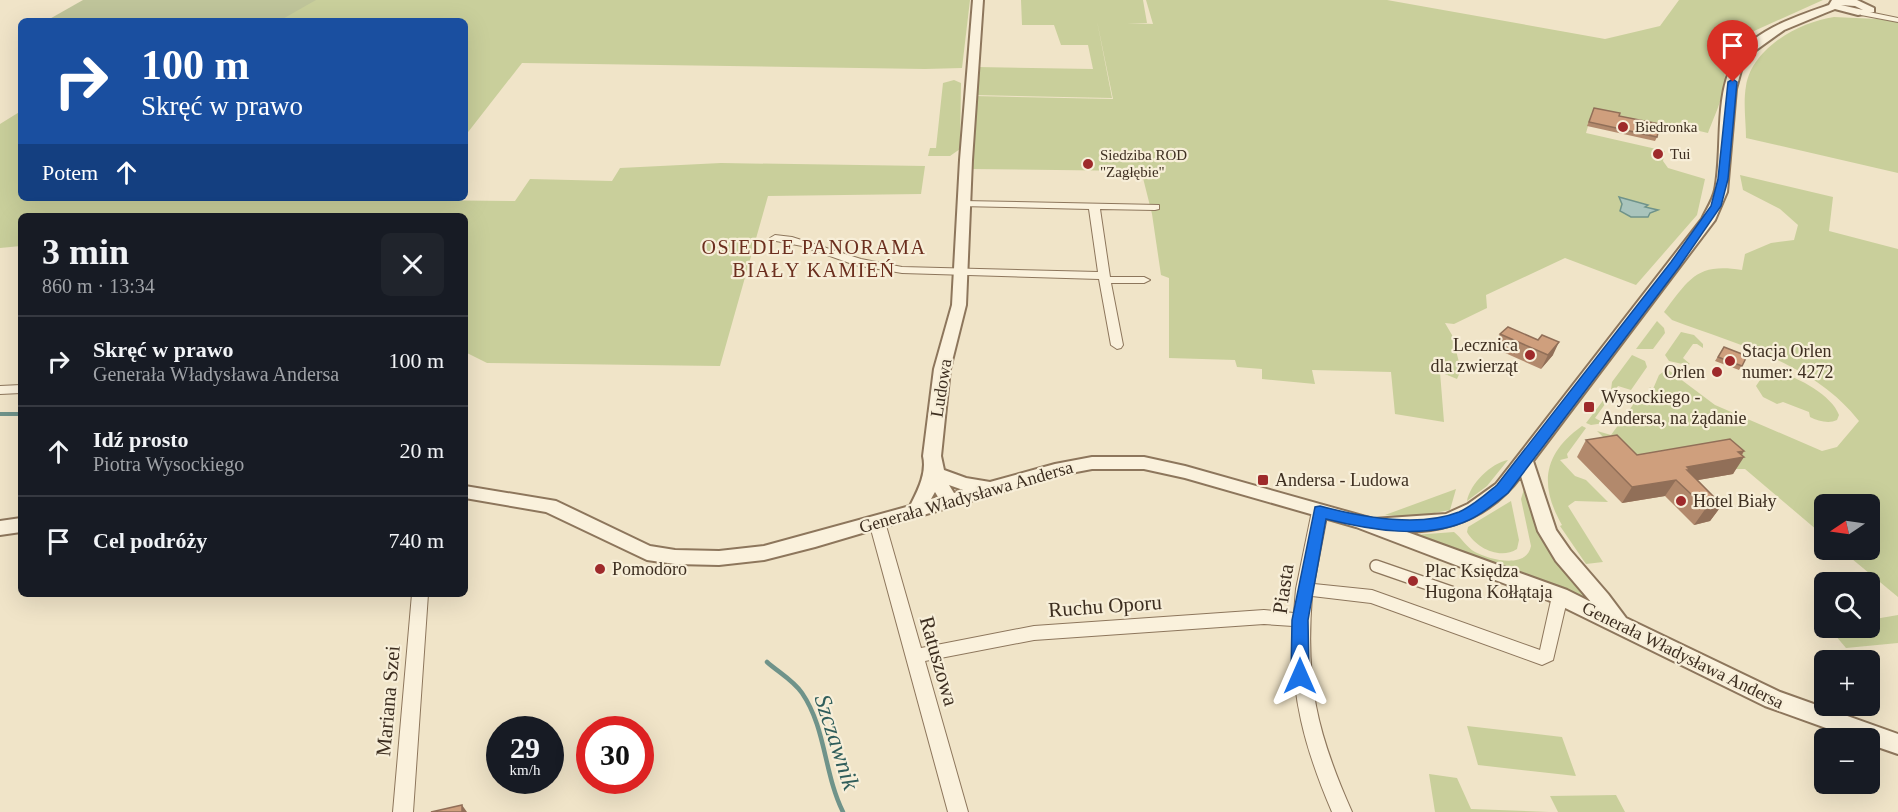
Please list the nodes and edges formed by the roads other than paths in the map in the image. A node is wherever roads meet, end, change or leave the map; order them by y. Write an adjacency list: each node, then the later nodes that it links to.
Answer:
1 (978, 0): 6 (street, Ludowa)
2 (1849, 4): 3 (street); 4 (street); 4 (street)
3 (1865, 7): 5 (street)
4 (1817, 14): 16 (street)
5 (1898, 19)
6 (963, 204): 7 (street); 10 (street, Ludowa)
7 (1094, 206): 8 (street); 11 (street)
8 (1155, 207)
9 (775, 238): 10 (street)
10 (961, 272): 11 (street); 17 (street, Ludowa)
11 (1105, 278): 12 (street); 13 (street)
12 (1143, 280)
13 (1117, 345)
14 (18, 389): 15 (street)
15 (0, 390)
16 (1524, 460): 26 (street); 35 (street)
17 (934, 469): 18 (street); 20 (street); 21 (street, Ludowa)
18 (991, 489): 20 (street, Generała Władysława Andersa); 22 (street, Generała Władysława Andersa)
19 (468, 492): 23 (street, Generała Władysława Andersa)
20 (949, 501): 21 (street, Generała Władysława Andersa)
21 (916, 511): 23 (street, Generała Władysława Andersa)
22 (1320, 511): 24 (street, Generała Władysława Andersa); 30 (street, Piasta)
23 (877, 522): 36 (street, Ratuszowa)
24 (1361, 522): 26 (street); 28 (street, Generała Władysława Andersa)
25 (18, 525): 27 (street)
26 (1393, 525): 28 (street)
27 (0, 528)
28 (1424, 546): 32 (street, Generała Władysława Andersa)
29 (1376, 566): 31 (street)
30 (1305, 588): 32 (street); 34 (street, Piasta)
31 (1451, 592)
32 (1560, 596): 35 (street, Generała Władysława Andersa)
33 (420, 597): 38 (street, Mariana Szei)
34 (1300, 620): 36 (street, Ruchu Oporu); 40 (street, Piasta)
35 (1619, 623): 37 (street, Generała Władysława Andersa)
36 (915, 656): 39 (street, Ratuszowa)
37 (1898, 744)
38 (403, 812)
39 (958, 812)
40 (1342, 812)

